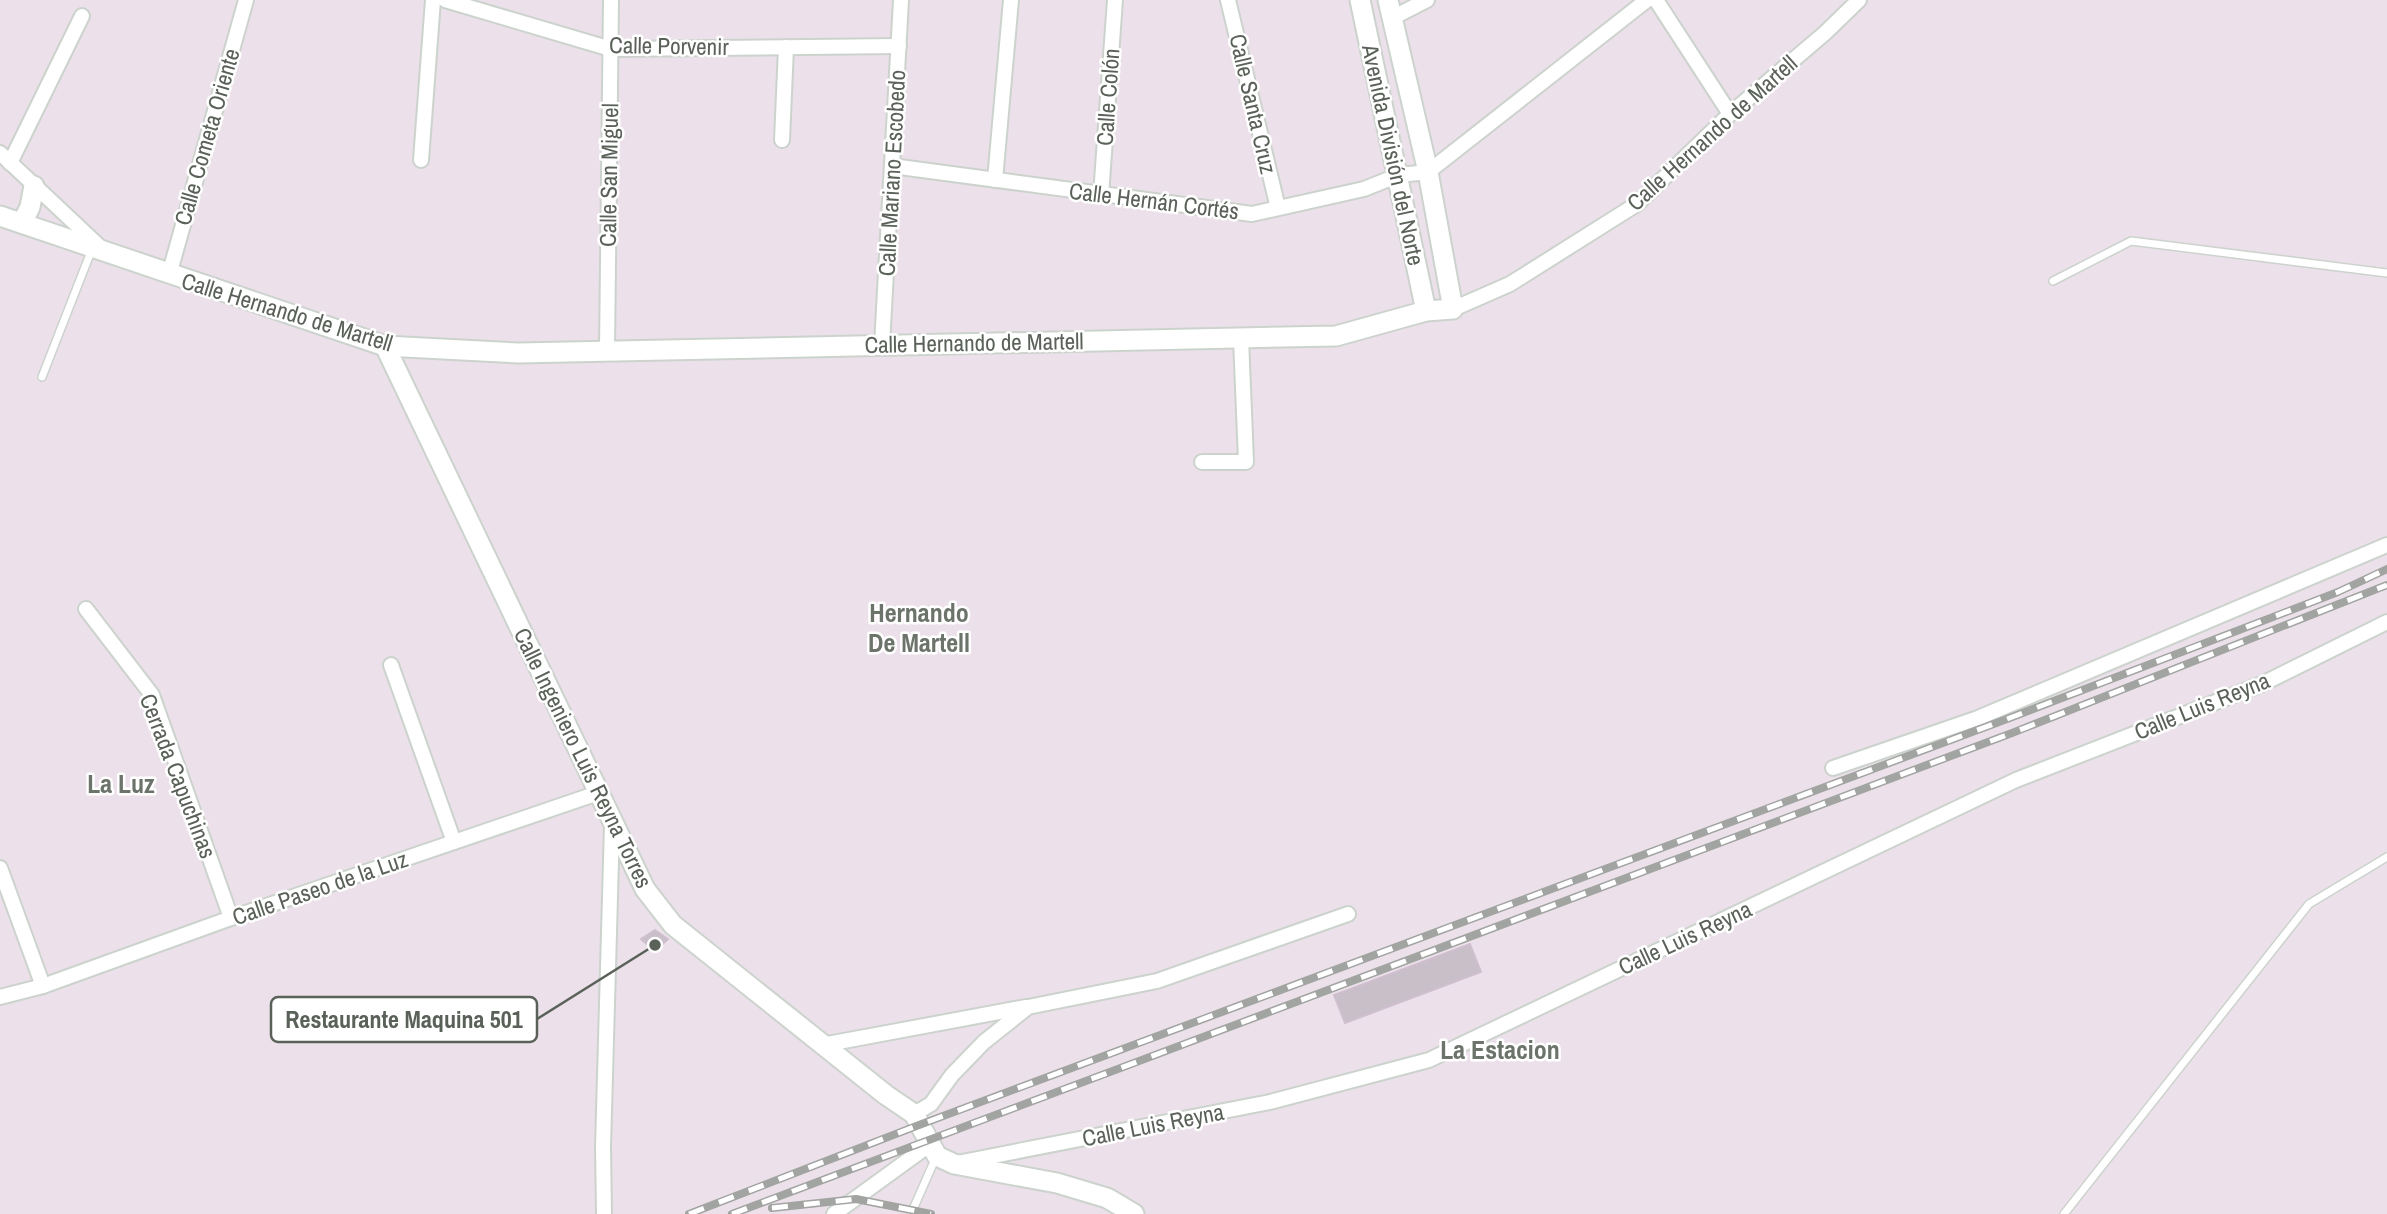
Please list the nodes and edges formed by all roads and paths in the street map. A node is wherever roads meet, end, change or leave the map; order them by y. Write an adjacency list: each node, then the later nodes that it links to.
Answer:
1 (246, 0): 34 (street, Calle Cometa Oriente)
2 (433, 0): 22 (street)
3 (445, 0): 18 (street, Calle Porvenir)
4 (611, 0): 18 (street, Calle San Miguel)
5 (901, 0): 16 (street, Calle Mariano Escobedo)
6 (1011, 0): 26 (street)
7 (1115, 0): 28 (street, Calle Colón)
8 (1228, 0): 29 (street, Calle Santa Cruz)
9 (1360, 0): 25 (street, Avenida División del Norte)
10 (1427, 0): 14 (street)
11 (1647, 0): 24 (street)
12 (1656, 0): 19 (street)
13 (1857, 1): 19 (street, Calle Hernando de Martell)
14 (1390, 9): 24 (street, Avenida División del Norte)
15 (82, 16): 21 (street)
16 (898, 46): 17 (street, Calle Porvenir); 23 (street, Calle Mariano Escobedo)
17 (786, 47): 18 (street, Calle Porvenir); 20 (street)
18 (611, 49): 41 (street, Calle San Miguel)
19 (1730, 114): 36 (street, Calle Hernando de Martell)
20 (782, 140)
21 (5, 158): 27 (street)
22 (421, 160)
23 (892, 166): 26 (street, Calle Hernán Cortés); 39 (street, Calle Mariano Escobedo)
24 (1428, 172): 25 (street, Calle Hernán Cortés); 36 (street, Avenida División del Norte)
25 (1399, 175): 29 (street, Calle Hernán Cortés); 37 (street, Avenida División del Norte)
26 (995, 180): 28 (street, Calle Hernán Cortés)
27 (34, 186): 31 (street); 32 (street)
28 (1101, 195): 29 (street, Calle Hernán Cortés)
29 (1278, 208)
30 (0, 216): 31 (street, Calle Hernando de Martell)
31 (22, 223): 32 (street, Calle Hernando de Martell)
32 (99, 251): 34 (street, Calle Hernando de Martell); 42 (lane)
33 (2387, 273): 35 (lane)
34 (169, 275): 40 (street, Calle Hernando de Martell)
35 (2053, 281)
36 (1454, 309): 37 (street, Calle Hernando de Martell)
37 (1426, 311): 38 (street, Calle Hernando de Martell)
38 (1241, 338): 39 (street, Calle Hernando de Martell); 43 (street)
39 (882, 345): 41 (street, Calle Hernando de Martell)
40 (385, 346): 41 (street, Calle Hernando de Martell); 49 (street, Calle Ingeniero Luis Reyna Torres)
41 (607, 351)
42 (42, 377)
43 (1202, 462)
44 (2387, 545): 48 (street)
45 (86, 609): 55 (street, Cerrada Capuchinas)
46 (2387, 622): 61 (street, Calle Luis Reyna)
47 (391, 665): 51 (street)
48 (1833, 768)
49 (598, 793): 50 (street, Calle Ingeniero Luis Reyna Torres); 51 (street, Calle Paseo de la Luz)
50 (612, 825): 59 (street, Calle Ingeniero Luis Reyna Torres); 62 (street)
51 (454, 842): 55 (street, Calle Paseo de la Luz)
52 (2387, 857): 66 (lane)
53 (0, 868): 56 (street)
54 (1348, 914): 58 (street)
55 (231, 918): 56 (street, Calle Paseo de la Luz)
56 (43, 986): 57 (street, Calle Paseo de la Luz)
57 (0, 997)
58 (1028, 1007): 59 (street); 60 (street)
59 (822, 1045): 60 (street, Calle Ingeniero Luis Reyna Torres)
60 (914, 1114): 61 (street, Calle Ingeniero Luis Reyna Torres)
61 (940, 1155): 63 (street, Calle Luis Reyna); 64 (lane); 65 (street)
62 (604, 1214)
63 (834, 1214)
64 (911, 1214)
65 (1134, 1214)
66 (2064, 1214)

